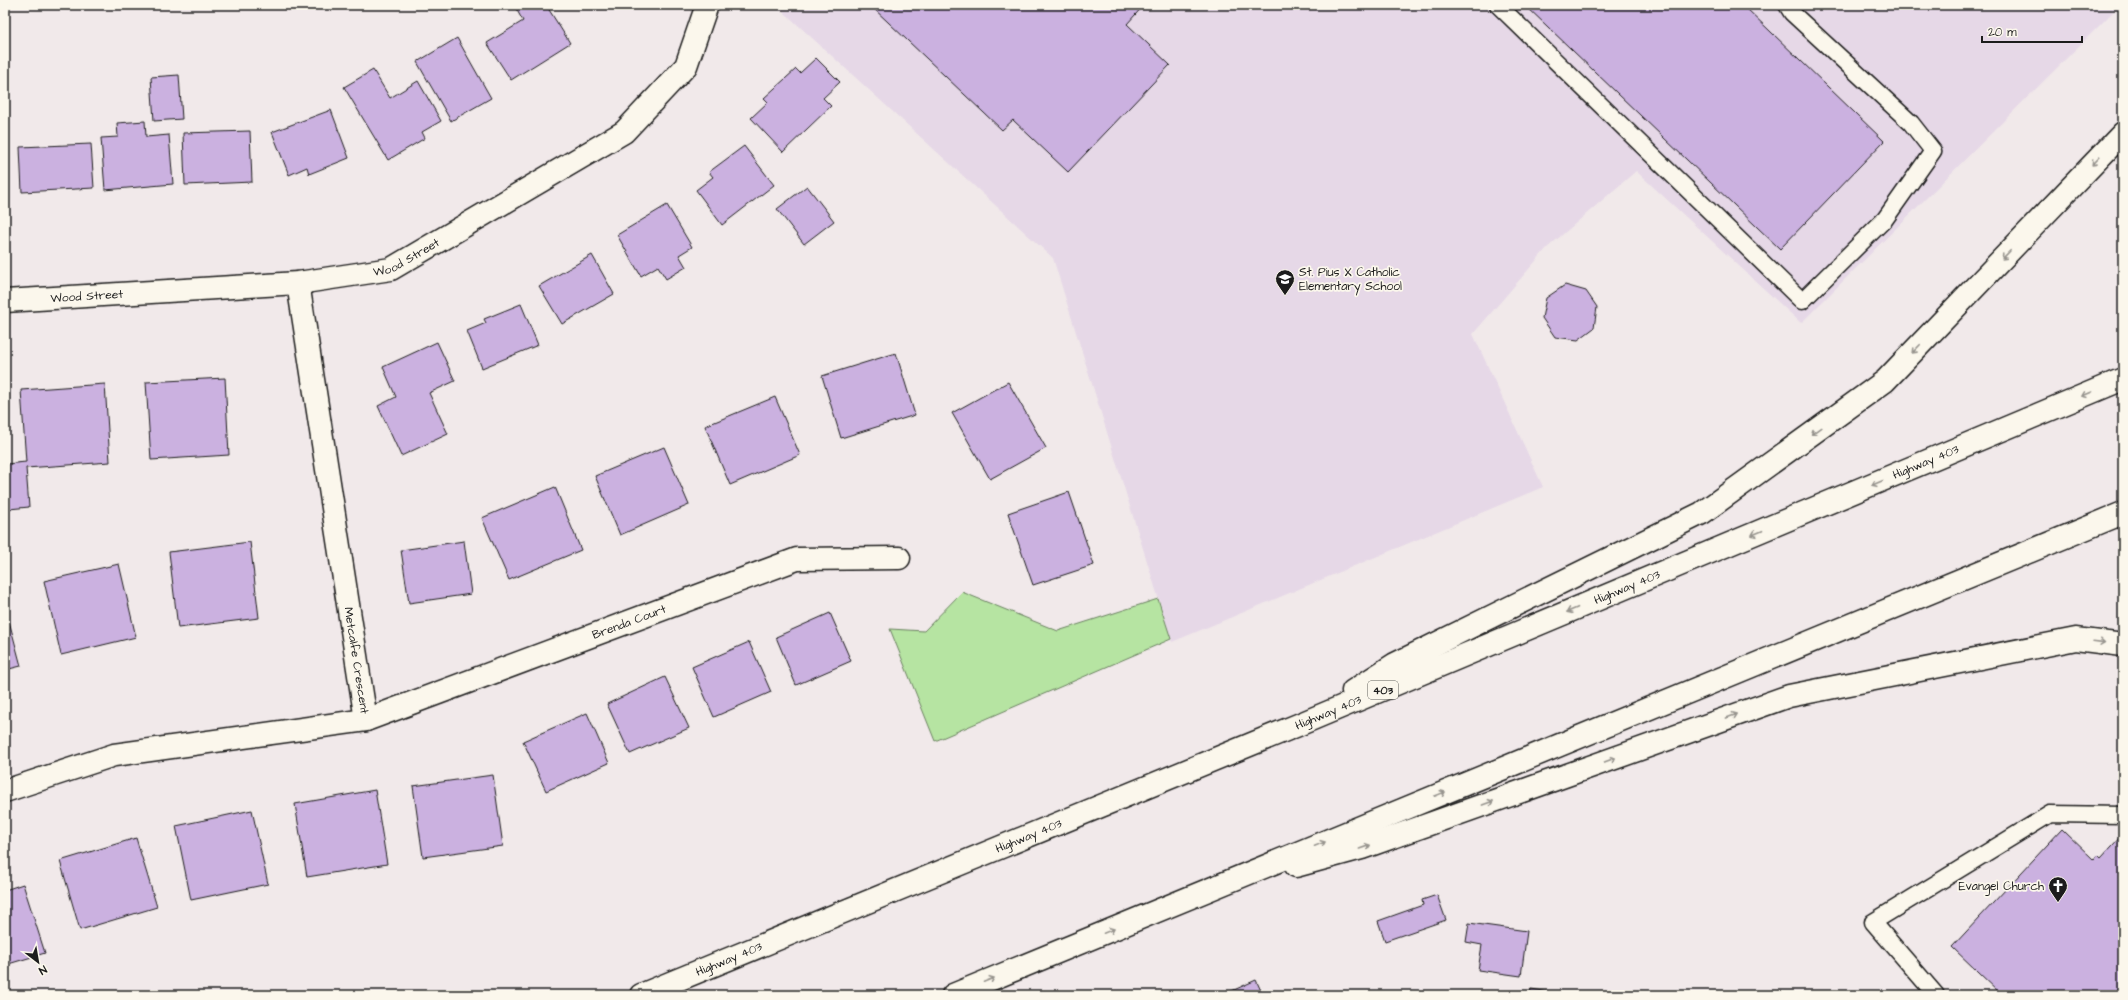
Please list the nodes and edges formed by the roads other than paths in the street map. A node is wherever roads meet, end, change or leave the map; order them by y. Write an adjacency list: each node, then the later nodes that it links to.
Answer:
1 (707, 5): 5 (main road, Wood Street)
2 (1498, 5): 3 (lane)
3 (1787, 5)
4 (2123, 133): 12 (main road, one-way to 12)
5 (298, 283): 6 (main road, Wood Street); 11 (main road, Metcalfe Crescent)
6 (5, 301)
7 (2123, 379): 12 (main road, Highway 403 / 403, one-way to 12)
8 (2123, 513): 15 (main road, one-way to 8)
9 (899, 558): 11 (main road, Brenda Court)
10 (2123, 645): 15 (main road, one-way to 10)
11 (366, 720): 13 (main road, Metcalfe Crescent)
12 (1298, 725): 16 (main road, Highway 403 / 403)
13 (5, 791)
14 (2123, 815): 18 (lane)
15 (1206, 891): 17 (main road, one-way to 15)
16 (641, 995)
17 (953, 995)
18 (1936, 995)

